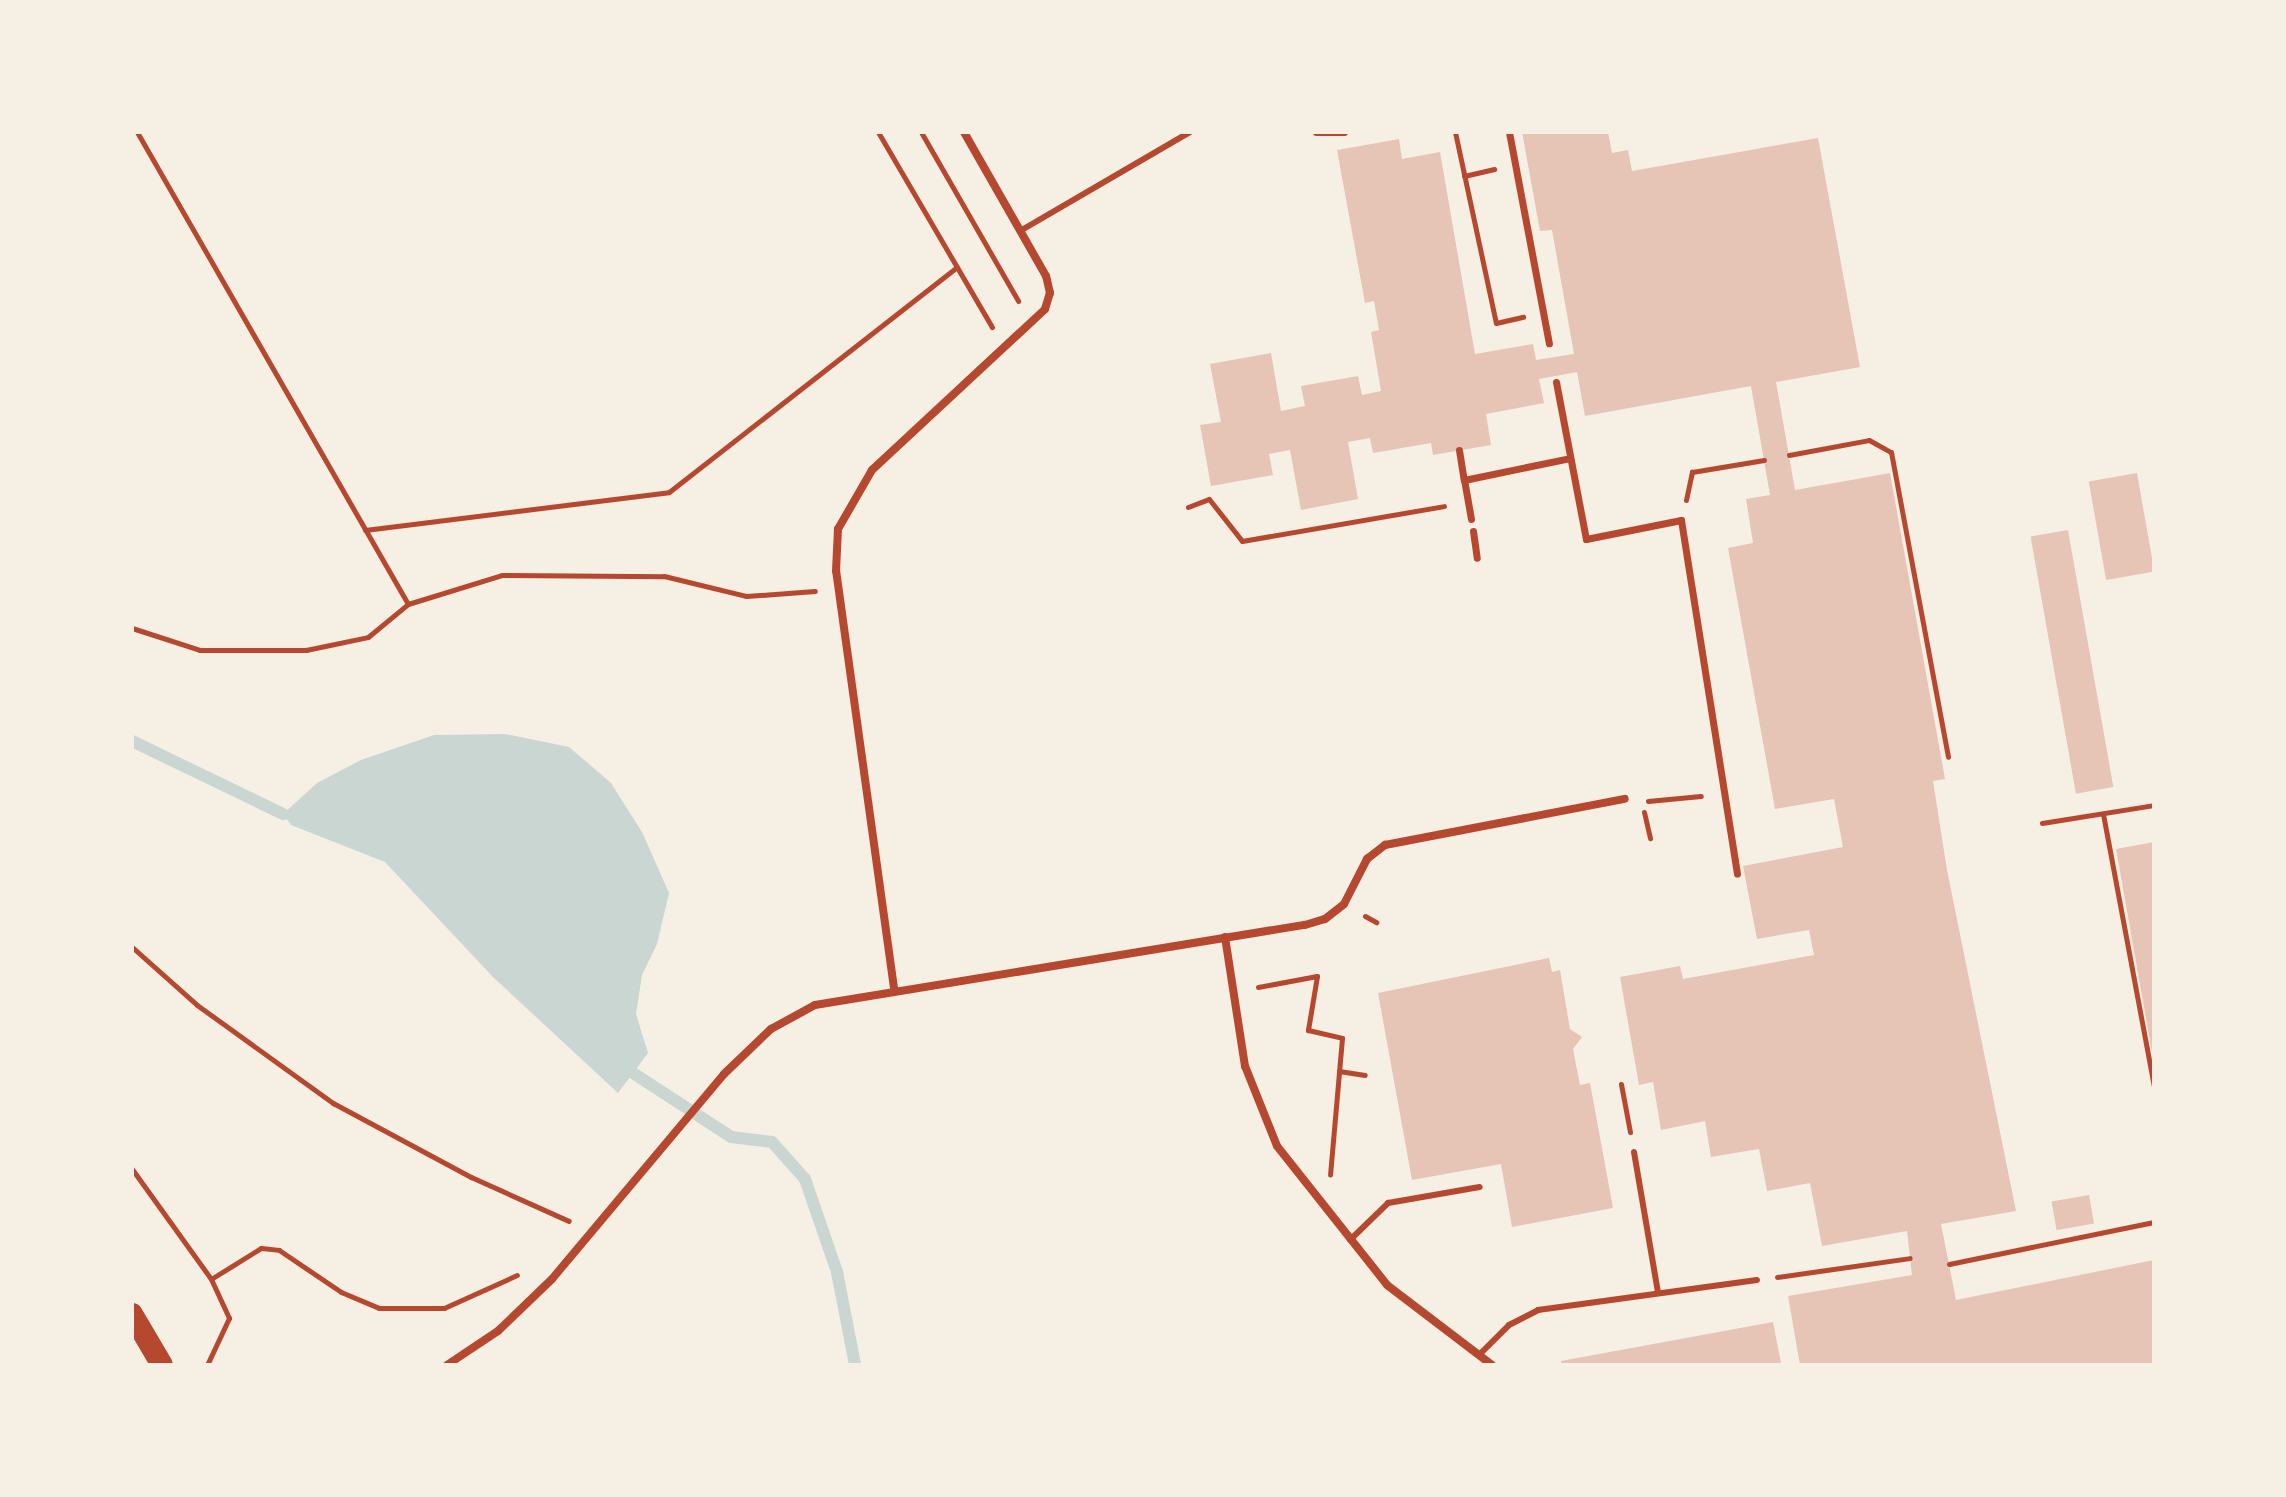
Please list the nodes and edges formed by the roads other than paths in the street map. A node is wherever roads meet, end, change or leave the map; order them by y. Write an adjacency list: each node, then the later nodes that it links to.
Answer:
1 (964, 132): 6 (street)
2 (1190, 132): 6 (lane)
3 (1316, 132): 4 (street)
4 (1344, 132)
5 (1509, 132): 7 (street)
6 (1020, 231): 18 (street)
7 (1549, 343)
8 (1556, 382): 10 (street)
9 (1459, 450): 11 (street)
10 (1570, 458): 11 (street); 16 (street)
11 (1464, 480): 12 (street)
12 (1471, 519)
13 (1473, 531): 14 (street)
14 (1477, 558)
15 (1625, 799): 17 (street)
16 (1737, 874)
17 (1225, 937): 18 (street); 21 (street)
18 (894, 988): 27 (street)
19 (1634, 1152): 23 (lane)
20 (1480, 1187): 21 (lane)
21 (1350, 1240): 25 (street)
22 (1757, 1280): 23 (lane)
23 (1658, 1293): 25 (lane)
24 (132, 1314): 26 (highway)
25 (1479, 1355): 28 (street)
26 (162, 1365)
27 (447, 1365)
28 (1492, 1365)

